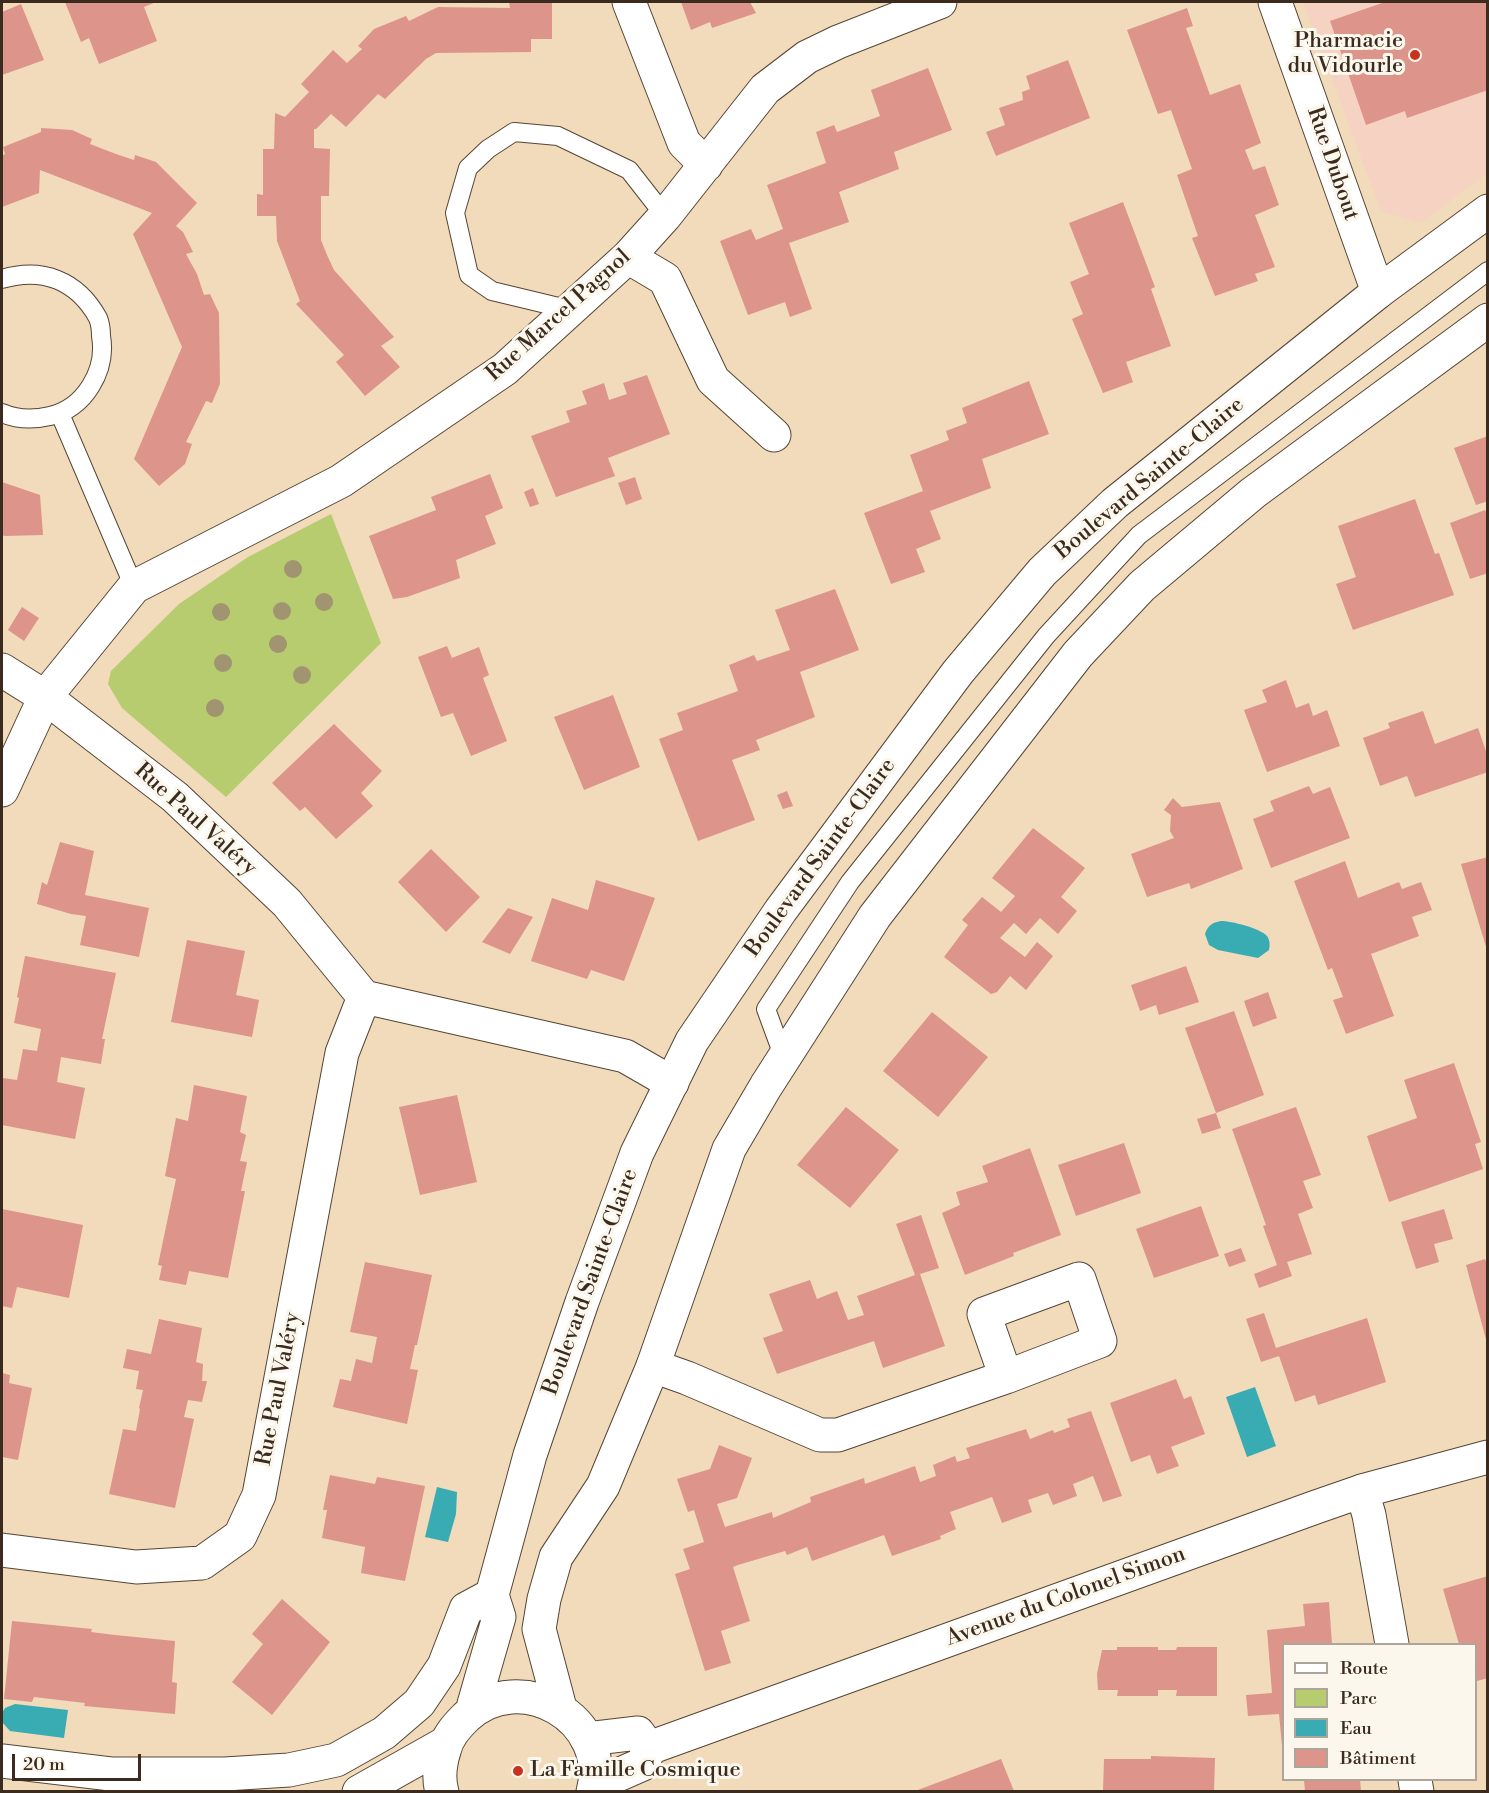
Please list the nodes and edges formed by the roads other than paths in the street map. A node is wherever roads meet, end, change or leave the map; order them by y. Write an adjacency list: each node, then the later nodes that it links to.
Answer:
1 (629, 2): 4 (main road)
2 (940, 2): 4 (main road, Rue Marcel Pagnol)
3 (1275, 2): 10 (main road, Rue Dubout)
4 (706, 165): 6 (main road, Rue Marcel Pagnol)
5 (1488, 211): 10 (main road, Boulevard Sainte-Claire)
6 (665, 216): 7 (main road, Rue Marcel Pagnol); 11 (lane)
7 (628, 256): 11 (main road, Rue Marcel Pagnol); 15 (main road)
8 (1488, 271): 21 (lane)
9 (2, 279): 14 (lane)
10 (1377, 292): 22 (main road, Boulevard Sainte-Claire)
11 (571, 310): 16 (main road, Rue Marcel Pagnol)
12 (1488, 320): 21 (main road)
13 (2, 413): 14 (lane)
14 (60, 414): 16 (lane)
15 (774, 435)
16 (134, 587): 18 (main road, Rue Marcel Pagnol)
17 (2, 670): 18 (main road, Rue Paul Valéry)
18 (45, 697): 19 (main road, Rue Marcel Pagnol); 20 (main road, Rue Paul Valéry)
19 (2, 790)
20 (364, 996): 22 (main road); 27 (main road, Rue Paul Valéry)
21 (783, 1058): 23 (main road)
22 (672, 1083): 28 (main road, Boulevard Sainte-Claire)
23 (653, 1366): 24 (main road); 30 (main road)
24 (1006, 1377)
25 (1488, 1457): 26 (main road, Avenue du Colonel Simon)
26 (1362, 1491): 29 (main road); 34 (main road, Avenue du Colonel Simon)
27 (2, 1550)
28 (492, 1595): 31 (main road, Boulevard Sainte-Claire); 35 (main road)
29 (1392, 1643)
30 (560, 1708): 31 (main road); 32 (main road)
31 (472, 1711): 33 (main road)
32 (587, 1738): 34 (main road); 36 (main road)
33 (446, 1743): 37 (main road); 38 (main road)
34 (649, 1748): 36 (main road, Avenue du Colonel Simon)
35 (2, 1761)
36 (594, 1788)
37 (359, 1791)
38 (442, 1791)

